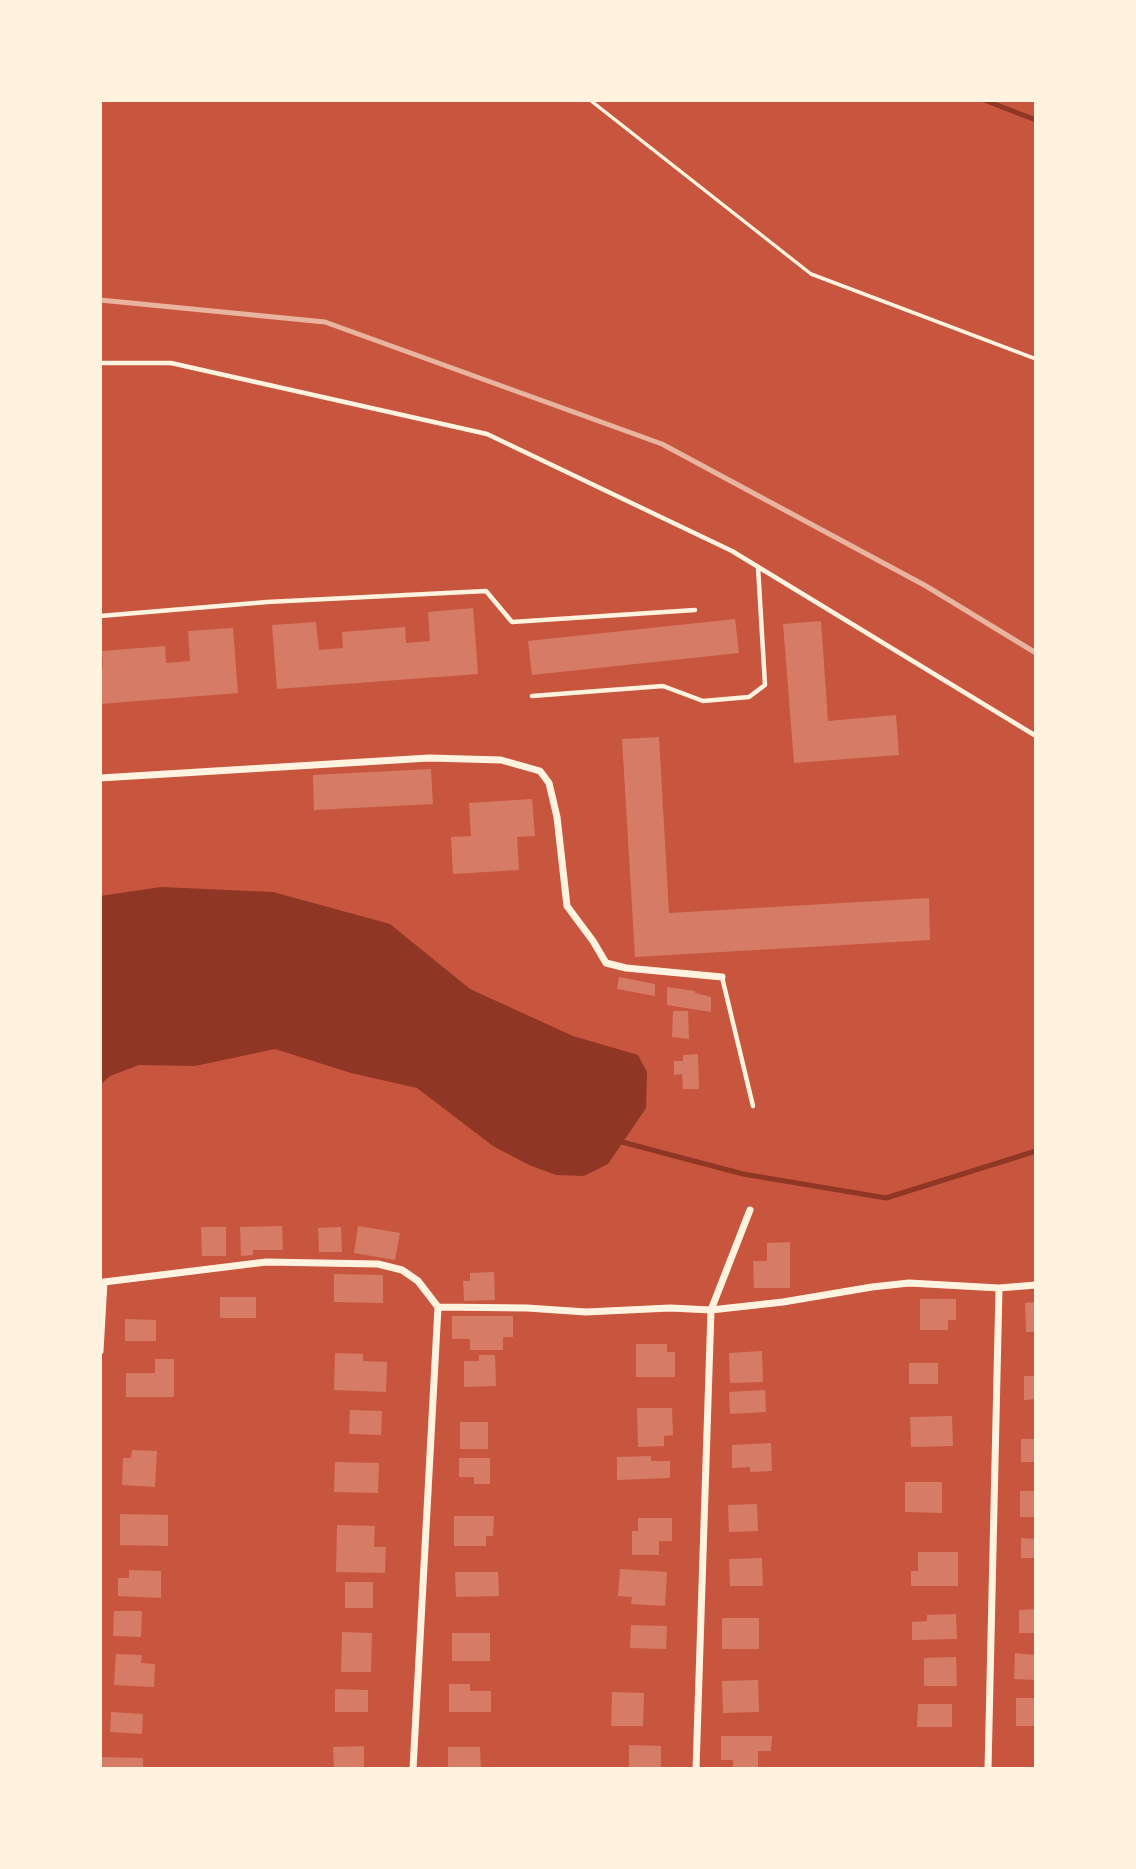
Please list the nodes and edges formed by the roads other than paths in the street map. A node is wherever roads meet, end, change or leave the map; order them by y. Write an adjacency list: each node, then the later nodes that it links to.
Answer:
1 (100, 363): 2 (lane)
2 (758, 567): 5 (lane); 6 (lane)
3 (695, 610): 4 (lane)
4 (100, 616)
5 (532, 696)
6 (1036, 736)
7 (100, 778): 8 (street)
8 (722, 977): 9 (lane)
9 (753, 1105)
10 (750, 1210): 14 (street)
11 (1036, 1285): 12 (street)
12 (999, 1288): 14 (street); 18 (street)
13 (438, 1307): 14 (street); 15 (street); 16 (street)
14 (711, 1310): 17 (street)
15 (100, 1351)
16 (413, 1769)
17 (696, 1769)
18 (988, 1769)

